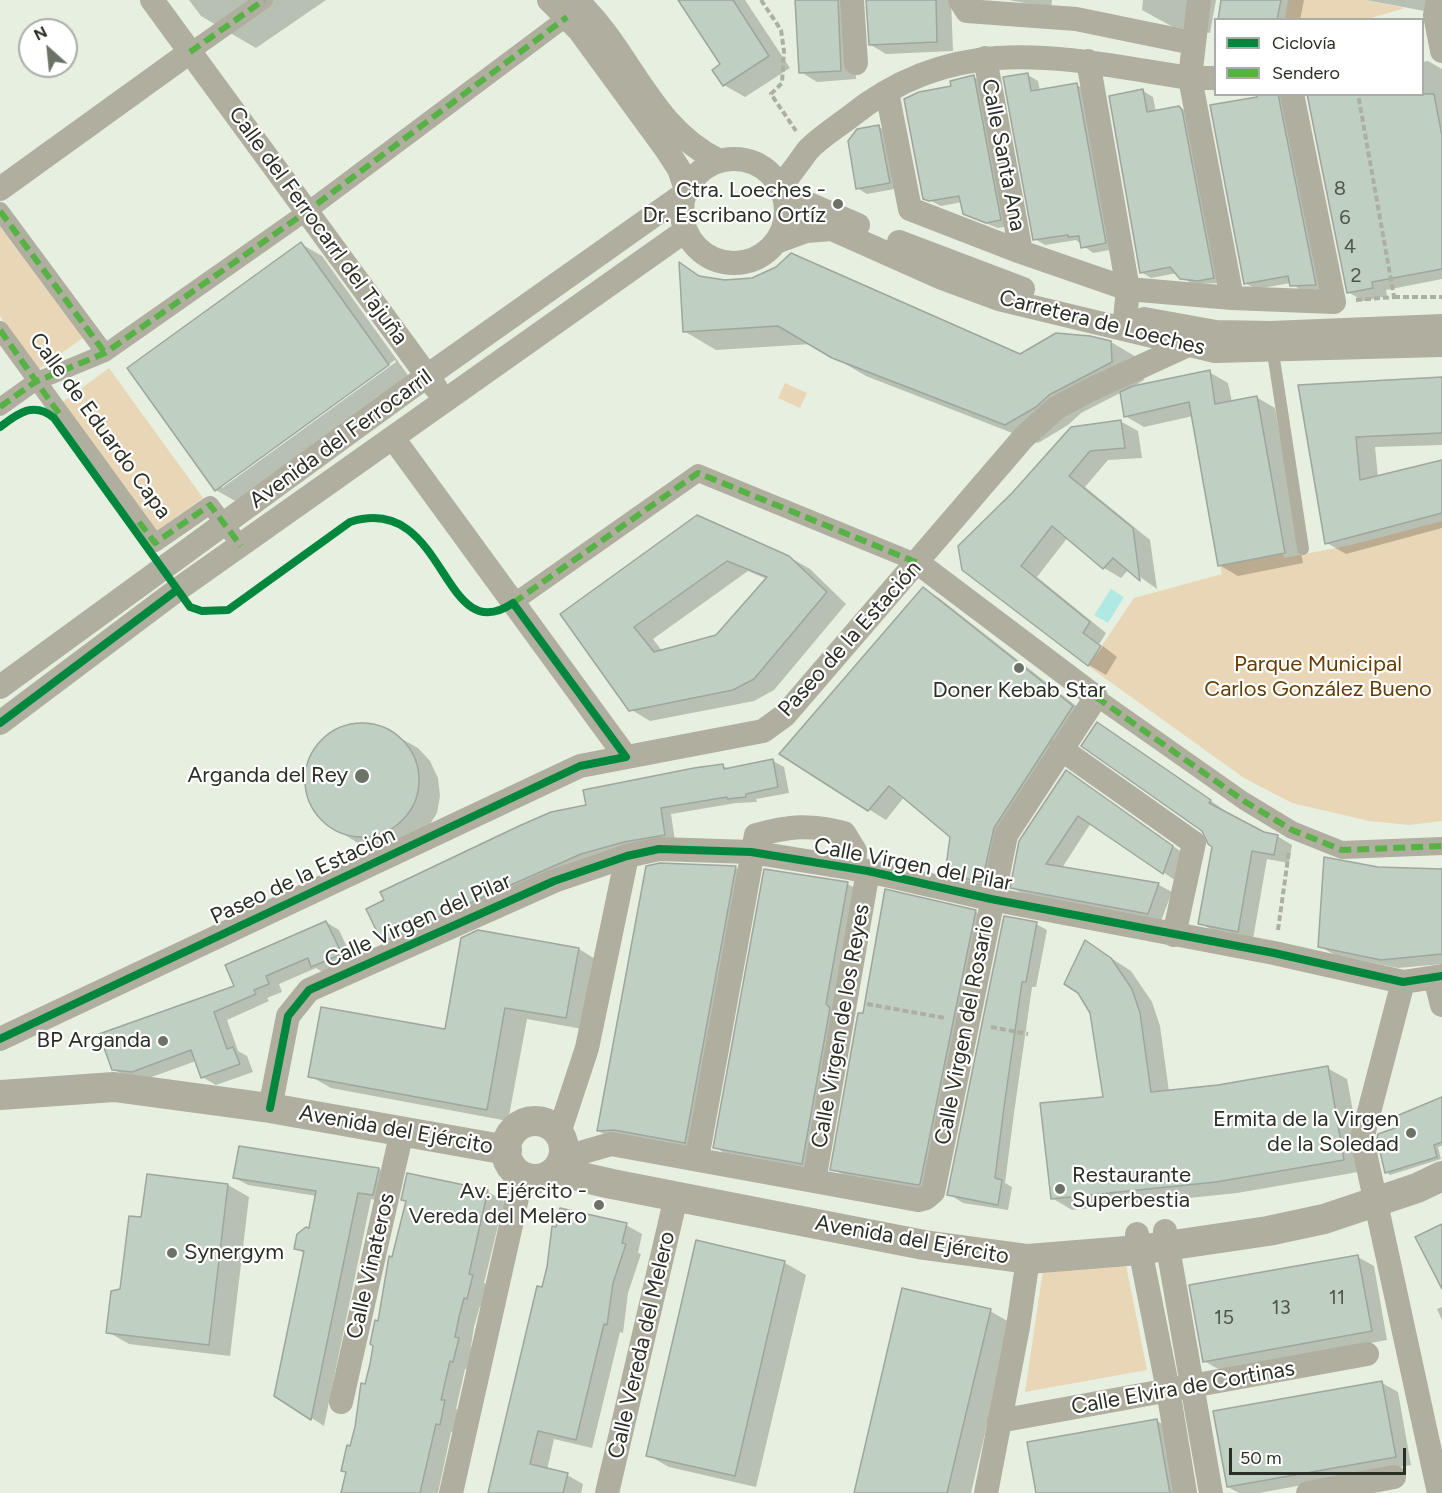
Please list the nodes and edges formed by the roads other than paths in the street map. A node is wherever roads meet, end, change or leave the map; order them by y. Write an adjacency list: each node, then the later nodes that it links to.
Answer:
1 (152, 0): 11 (street, Calle del Ferrocarrl del Tajuña)
2 (264, 0): 11 (street)
3 (549, 0): 7 (street)
4 (852, 0): 15 (street)
5 (960, 0): 10 (street)
6 (1199, 0): 10 (street)
7 (572, 9): 8 (street); 23 (street); 24 (street)
8 (596, 10): 20 (street)
9 (1434, 12): 12 (street)
10 (1192, 43): 16 (street)
11 (187, 48): 21 (street); 24 (street, Calle del Ferrocarrl del Tajuña)
12 (1442, 51)
13 (985, 58): 14 (street); 18 (street); 28 (street, Calle Santa Ana)
14 (1088, 62): 16 (street); 29 (street)
15 (856, 63)
16 (1190, 78): 17 (street); 30 (street)
17 (1214, 78)
18 (887, 92): 22 (street); 28 (street, Carretera de Loeches)
19 (1292, 96): 30 (street, Carretera de Loeches)
20 (718, 160): 22 (street); 23 (street)
21 (0, 189)
22 (782, 190): 27 (street); 31 (street, Carretera de Loeches)
23 (685, 192): 26 (street); 39 (street, Avenida del Ferrocarril)
24 (309, 210): 38 (street); 39 (street, Calle del Ferrocarrl del Tajuña)
25 (0, 211): 38 (street)
26 (685, 231): 27 (street); 41 (street, Avenida del Ferrocarril)
27 (776, 242): 31 (street, Carretera de Loeches)
28 (1021, 252): 29 (street, Carretera de Loeches)
29 (1128, 289): 30 (street, Carretera de Loeches); 31 (street)
30 (1232, 298)
31 (1125, 323): 34 (street, Carretera de Loeches); 37 (street, Carretera de Loeches)
32 (1442, 326): 35 (street, Carretera de Loeches)
33 (0, 330): 40 (street, Calle de Eduardo Capa)
34 (1216, 332): 35 (street, Carretera de Loeches); 37 (street, Paseo de la Estación)
35 (1272, 342): 36 (street, Carretera de Loeches); 37 (street, Carretera de Loeches); 46 (lane)
36 (1442, 345)
37 (1187, 346): 47 (street, Paseo de la Estación)
38 (105, 353): 40 (street)
39 (427, 376): 41 (street, Calle del Ferrocarrl del Tajuña); 44 (street, Avenida del Ferrocarril)
40 (35, 382): 42 (street); 44 (street, Calle de Eduardo Capa)
41 (446, 400): 43 (street, Avenida del Ferrocarril)
42 (0, 407)
43 (393, 438): 45 (street, Avenida del Ferrocarril); 48 (street)
44 (225, 524): 45 (street, Calle de Eduardo Capa); 49 (street, Avenida del Ferrocarril)
45 (241, 546): 51 (street, Avenida del Ferrocarril)
46 (1303, 549)
47 (918, 563): 48 (street); 50 (street); 53 (street, Paseo de la Estación)
48 (513, 603): 53 (street)
49 (0, 687)
50 (1096, 697): 52 (street, Calle Virgen del Rosario); 54 (street)
51 (0, 723)
52 (1061, 749): 58 (street, Calle Virgen del Rosario); 59 (street)
53 (626, 758): 63 (street, Paseo de la Estación)
54 (1442, 846)
55 (751, 852): 56 (street, Calle Virgen del Pilar); 57 (street, Calle Virgen del Pilar); 57 (street); 68 (street)
56 (627, 856): 65 (street, Calle Virgen del Pilar); 69 (street)
57 (861, 870): 58 (street, Calle Virgen del Pilar); 71 (street, Calle Virgen de los Reyes)
58 (992, 899): 59 (street, Calle Virgen del Pilar); 71 (street, Calle Virgen del Rosario)
59 (1174, 935): 61 (street, Calle Virgen del Pilar)
60 (1438, 977): 61 (street, Calle Virgen del Pilar); 62 (street)
61 (1402, 982): 73 (street)
62 (1442, 1005)
63 (0, 1039)
64 (0, 1095): 65 (street, Avenida del Ejército)
65 (270, 1108): 66 (street, Avenida del Ejército)
66 (402, 1131): 67 (street, Avenida del Ejército); 79 (street, Calle Vinateros)
67 (507, 1150): 69 (street); 69 (street)
68 (697, 1158): 69 (street); 71 (street)
69 (548, 1162): 72 (street, Avenida del Ejército); 74 (street, Avenida del Ejército); 82 (street); 83 (street)
70 (1442, 1176): 73 (street, Avenida del Ejército)
71 (814, 1181)
72 (676, 1197): 75 (street, Avenida del Ejército); 84 (street, Calle Vereda del Melero)
73 (1375, 1202): 74 (street, Avenida del Ejército); 89 (street)
74 (1152, 1240): 75 (street, Avenida del Ejército); 77 (street); 78 (street)
75 (1028, 1259): 80 (street)
76 (1367, 1354): 77 (street, Calle Elvira de Cortinas)
77 (1194, 1386): 78 (street, Calle Elvira de Cortinas); 87 (street)
78 (1168, 1390): 80 (street, Calle Elvira de Cortinas); 86 (street)
79 (340, 1402)
80 (999, 1421): 85 (street)
81 (1394, 1477): 88 (street)
82 (450, 1493)
83 (466, 1493)
84 (607, 1493)
85 (986, 1493)
86 (1185, 1493)
87 (1211, 1493)
88 (1308, 1493)
89 (1439, 1493)

